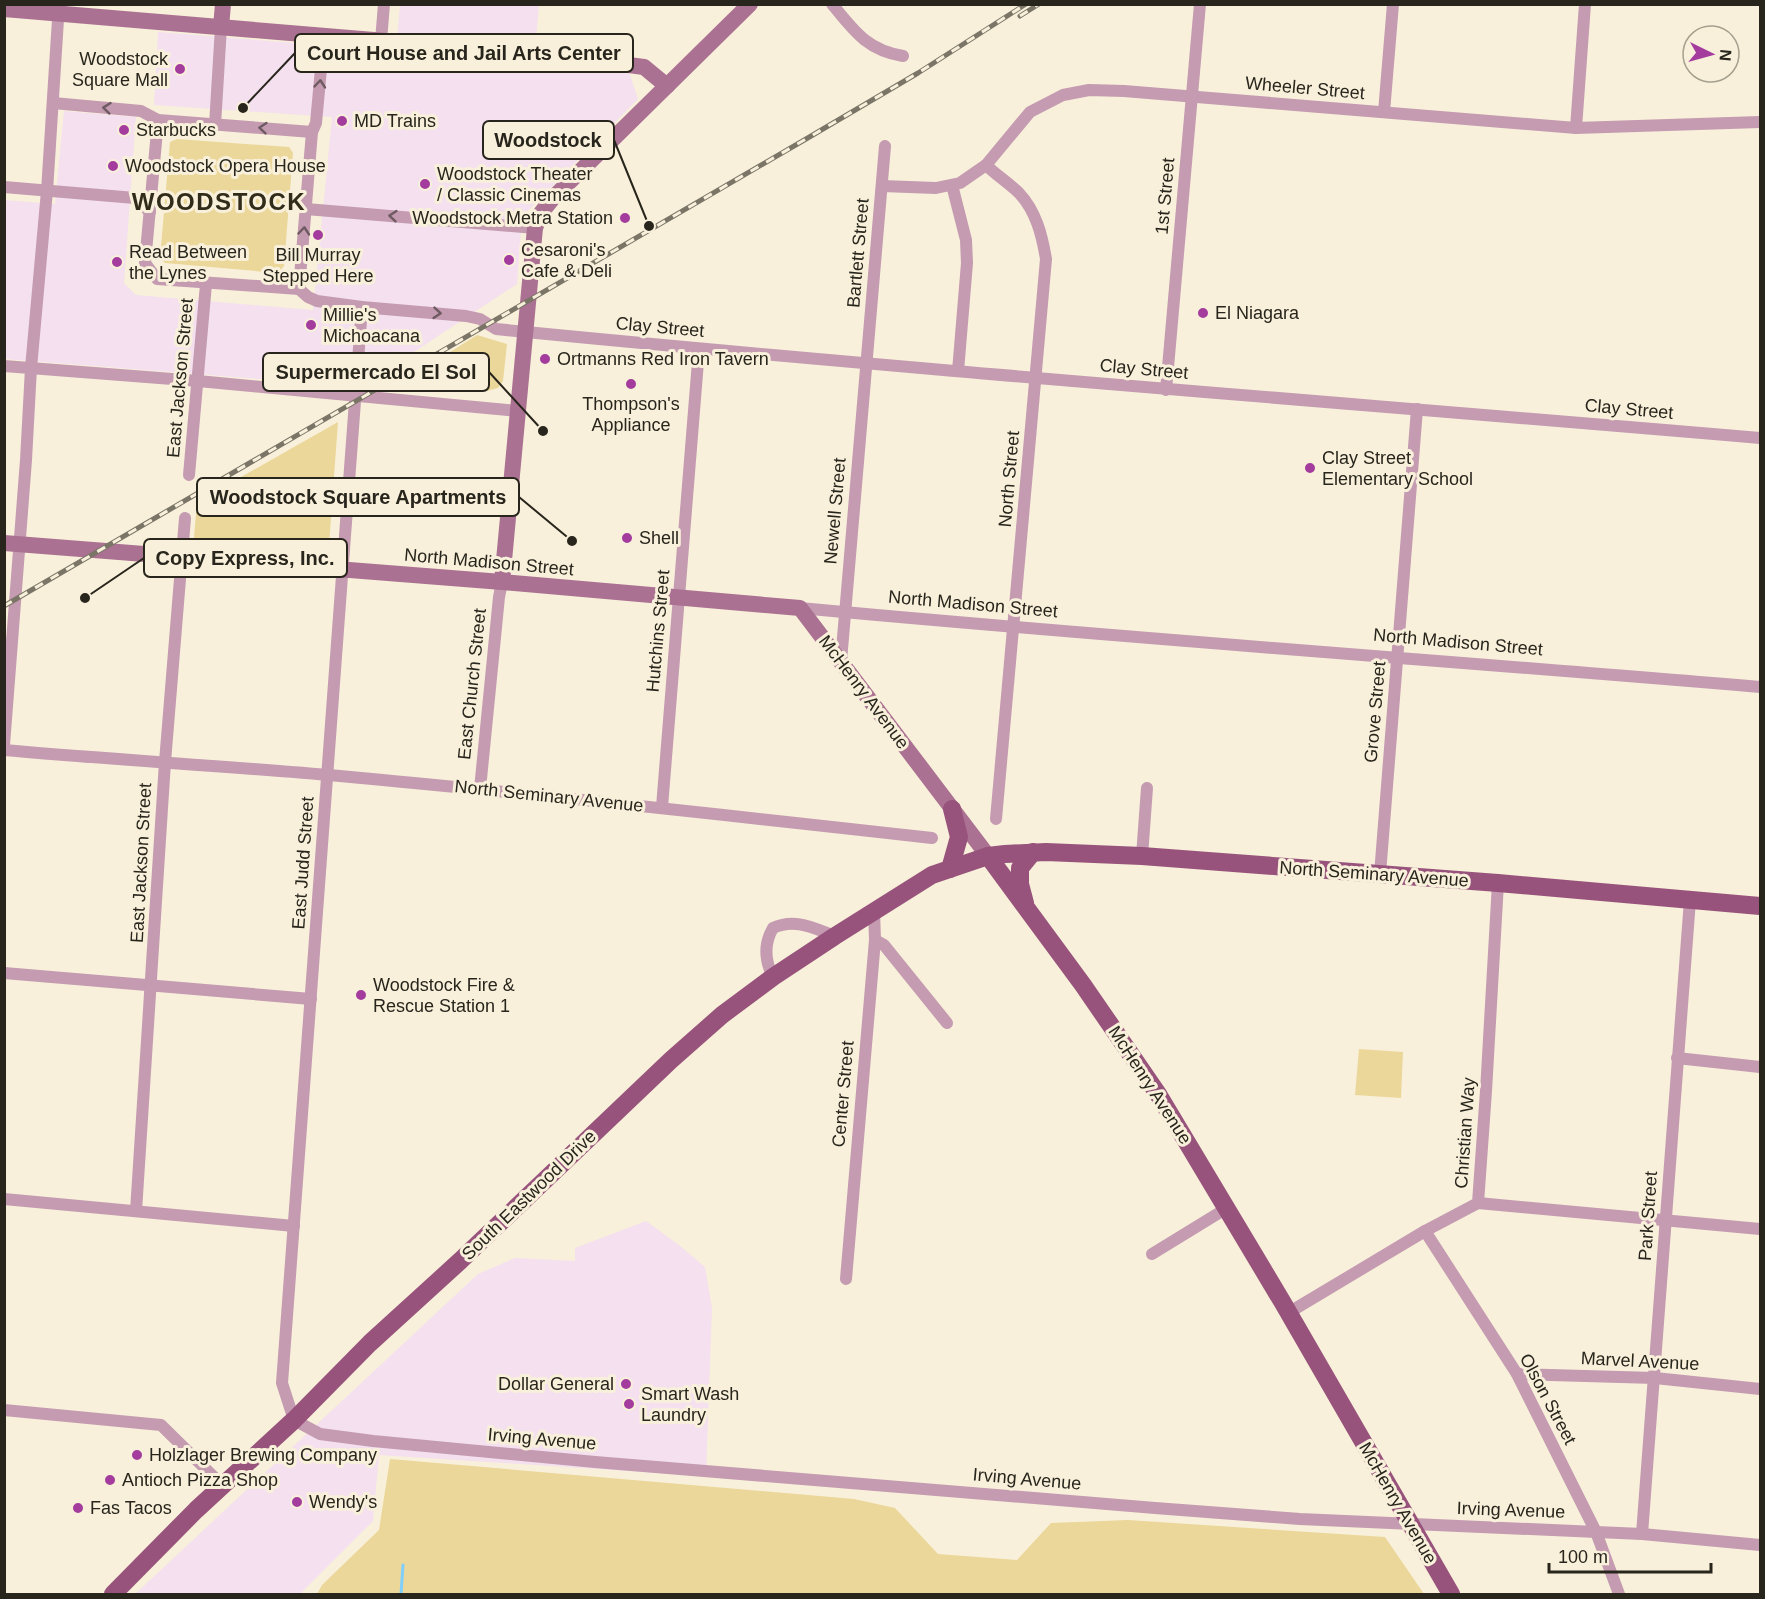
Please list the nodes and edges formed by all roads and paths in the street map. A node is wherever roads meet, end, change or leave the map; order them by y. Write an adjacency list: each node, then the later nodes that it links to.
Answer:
1 (223, 4): 10 (main road)
2 (384, 4): 12 (street)
3 (750, 4): 14 (main road)
4 (832, 4): 13 (street)
5 (1200, 4): 15 (street, 1st Street)
6 (1393, 4): 17 (street)
7 (1585, 4): 21 (street)
8 (4, 9): 9 (main road)
9 (59, 9): 10 (main road); 16 (street)
10 (221, 27): 11 (main road); 20 (street)
11 (324, 36): 12 (main road); 22 (street, one-way to 11)
12 (381, 41): 14 (main road)
13 (903, 56)
14 (667, 86): 33 (main road)
15 (1192, 96): 17 (street, Wheeler Street); 24 (street, Wheeler Street); 45 (street, 1st Street)
16 (53, 103): 18 (street, one-way to 16); 29 (street)
17 (1384, 112): 21 (street, Wheeler Street)
18 (158, 120): 20 (street); 25 (street)
19 (1761, 122): 21 (street, Wheeler Street)
20 (215, 124): 22 (street, one-way to 20)
21 (1576, 128)
22 (312, 132): 31 (street)
23 (885, 146): 27 (street, Bartlett Street)
24 (986, 165): 26 (street, Wheeler Street); 43 (street, North Street)
25 (152, 182): 30 (street); 32 (street)
26 (952, 185): 27 (street, Wheeler Street); 42 (street)
27 (882, 186): 39 (street, Bartlett Street)
28 (4, 187): 29 (street)
29 (47, 191): 30 (street); 41 (street)
30 (135, 198): 32 (street)
31 (306, 209): 33 (street, one-way to 31); 35 (street, one-way to 31)
32 (150, 212): 34 (street)
33 (535, 228): 37 (main road)
34 (206, 284): 35 (street); 44 (street, East Jackson Street)
35 (299, 289): 36 (street, Clay Street)
36 (362, 307): 37 (street, Clay Street, one-way to 37); 46 (street, East Judd Street)
37 (525, 332): 38 (street, Clay Street); 48 (main road)
38 (699, 349): 39 (street, Clay Street); 56 (street, Hutchins Street)
39 (866, 363): 42 (street, Clay Street); 58 (street, Newell Street)
40 (4, 366): 41 (street)
41 (31, 368): 44 (street); 52 (street)
42 (958, 371): 43 (street, Clay Street)
43 (1035, 377): 45 (street, Clay Street); 59 (street, North Street)
44 (198, 381): 46 (street); 50 (street, East Jackson Street)
45 (1166, 390): 47 (street, Clay Street)
46 (355, 397): 48 (street); 54 (street, East Judd Street)
47 (1417, 409): 49 (street, Clay Street); 60 (street, Grove Street)
48 (518, 411): 55 (main road)
49 (1761, 438)
50 (189, 475)
51 (185, 518): 53 (street, East Jackson Street)
52 (12, 543): 53 (main road, North Madison Street); 63 (street)
53 (183, 557): 54 (main road, North Madison Street); 65 (street, East Jackson Street)
54 (343, 570): 55 (main road, North Madison Street); 66 (street, East Judd Street)
55 (502, 582): 56 (main road, North Madison Street); 68 (street, East Church Street)
56 (679, 598): 57 (main road, North Madison Street); 69 (street, Hutchins Street)
57 (800, 608): 58 (street, North Madison Street); 61 (main road, McHenry Avenue)
58 (845, 612): 59 (street, North Madison Street); 61 (street, Newell Street)
59 (1014, 626): 60 (street, North Madison Street); 71 (street, North Street)
60 (1398, 657): 62 (street, North Madison Street); 77 (street, Grove Street)
61 (841, 661): 70 (main road, McHenry Avenue)
62 (1761, 687)
63 (4, 745)
64 (4, 750): 65 (street, North Seminary Avenue)
65 (165, 762): 66 (street, North Seminary Avenue); 87 (street, East Jackson Street)
66 (327, 775): 68 (street, North Seminary Avenue); 88 (street, East Judd Street)
67 (1147, 788): 75 (street)
68 (480, 789): 69 (street, North Seminary Avenue)
69 (663, 807): 72 (street, North Seminary Avenue)
70 (952, 809): 74 (main road, McHenry Avenue); 76 (main road)
71 (996, 819)
72 (932, 838)
73 (1033, 852): 74 (main road, North Seminary Avenue); 75 (main road, North Seminary Avenue); 81 (main road)
74 (988, 856): 76 (main road, South Eastwood Drive); 81 (main road, McHenry Avenue)
75 (1142, 856): 77 (main road, North Seminary Avenue)
76 (950, 869): 82 (main road, South Eastwood Drive)
77 (1380, 874): 78 (main road, North Seminary Avenue)
78 (1498, 883): 79 (main road, North Seminary Avenue); 93 (street, Christian Way)
79 (1690, 900): 80 (main road, North Seminary Avenue); 90 (street, Park Street)
80 (1761, 906)
81 (1026, 907): 94 (main road, McHenry Avenue)
82 (874, 911): 83 (main road, South Eastwood Drive); 84 (street, Center Street)
83 (835, 936): 86 (main road, South Eastwood Drive); 86 (street)
84 (875, 940): 89 (street); 101 (street, Center Street)
85 (4, 973): 87 (street)
86 (773, 977): 107 (main road, South Eastwood Drive)
87 (151, 985): 88 (street); 95 (street, East Jackson Street)
88 (311, 999): 97 (street, East Judd Street)
89 (947, 1023)
90 (1677, 1058): 91 (street); 96 (street, Park Street)
91 (1761, 1067)
92 (4, 1199): 95 (street)
93 (1478, 1203): 96 (street); 99 (street, Christian Way)
94 (1227, 1208): 100 (street); 102 (main road, McHenry Avenue)
95 (136, 1211): 97 (street)
96 (1666, 1221): 98 (street); 104 (street, Park Street)
97 (294, 1226): 107 (street, East Judd Street)
98 (1761, 1229)
99 (1425, 1231): 102 (street, Christian Way); 103 (street, Olson Street)
100 (1152, 1254)
101 (846, 1279)
102 (1288, 1313): 109 (main road, McHenry Avenue)
103 (1517, 1374): 104 (street, Marvel Avenue); 110 (street, Olson Street)
104 (1655, 1378): 105 (street, Marvel Avenue); 111 (street, Park Street)
105 (1761, 1389)
106 (4, 1410): 108 (street)
107 (294, 1420): 108 (main road, South Eastwood Drive); 109 (street, Irving Avenue)
108 (223, 1486): 113 (main road, South Eastwood Drive)
109 (1411, 1524): 110 (street, Irving Avenue); 114 (main road, McHenry Avenue)
110 (1596, 1532): 111 (street, Irving Avenue); 115 (street, Olson Street)
111 (1642, 1534): 112 (street, Irving Avenue)
112 (1761, 1545)
113 (113, 1594)
114 (1451, 1594)
115 (1619, 1594)

